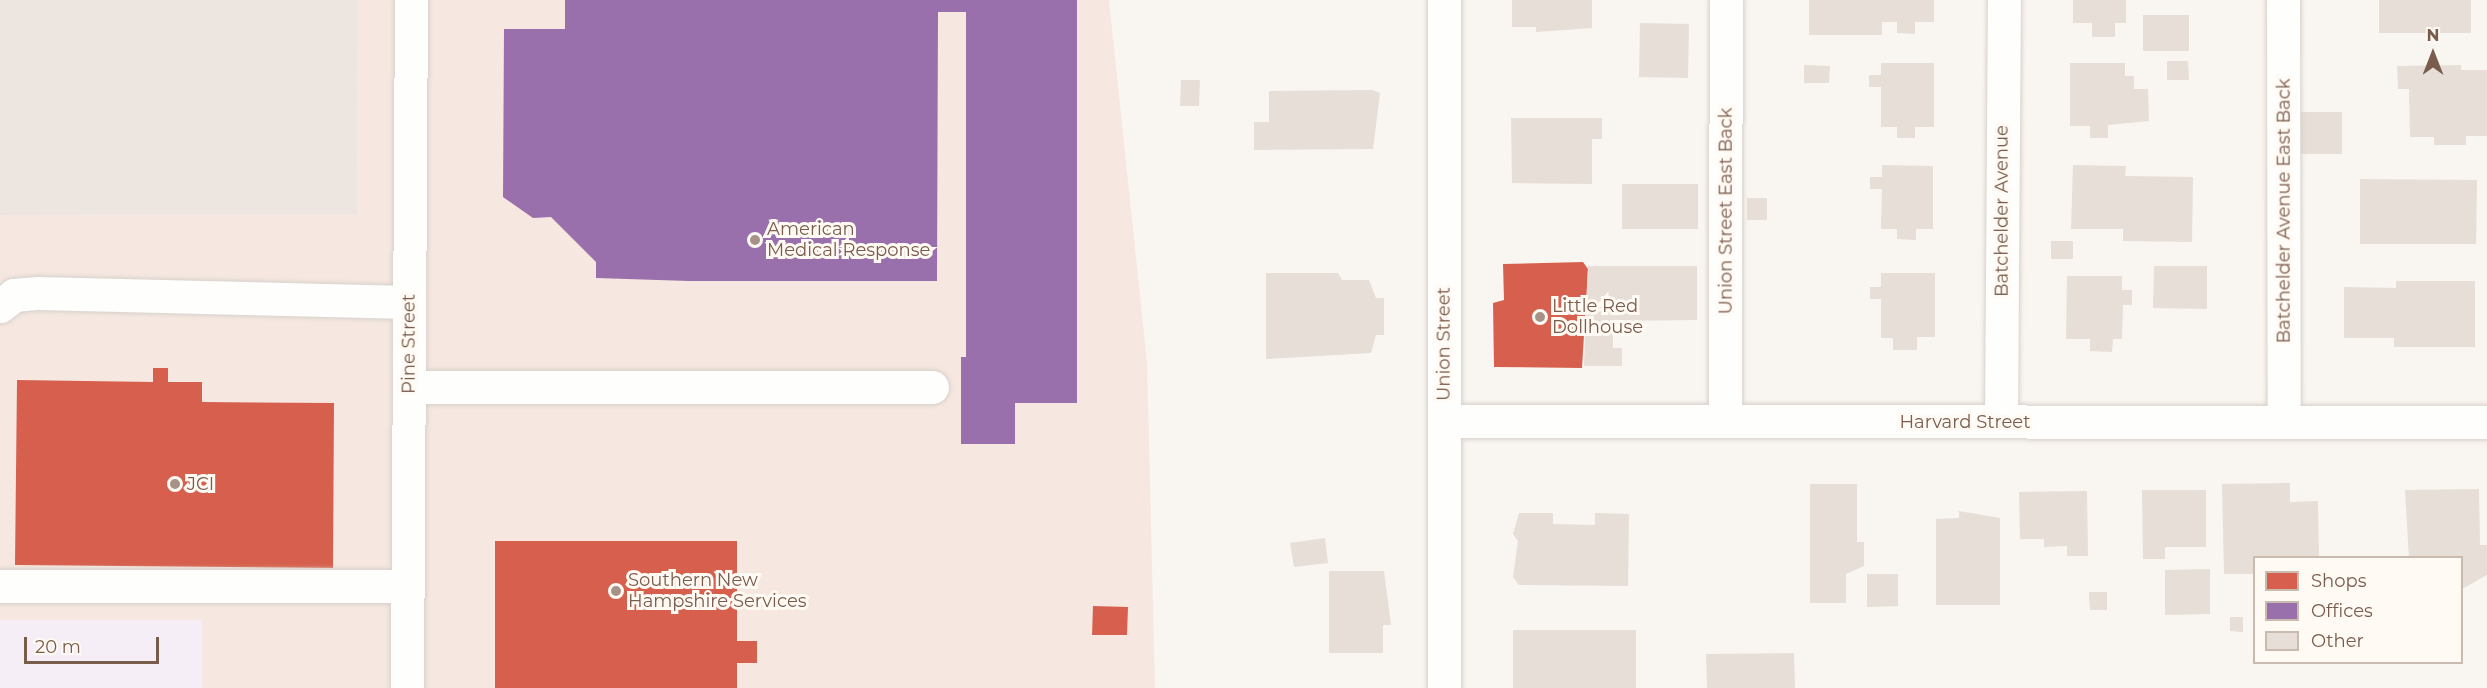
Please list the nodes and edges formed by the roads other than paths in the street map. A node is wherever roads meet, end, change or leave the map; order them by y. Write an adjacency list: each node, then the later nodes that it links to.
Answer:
1 (411, 0): 6 (street, Pine Street)
2 (1444, 0): 10 (street, Union Street)
3 (1726, 0): 11 (street, Union Street East Back)
4 (2004, 0): 12 (street, Batchelder Avenue)
5 (2283, 0): 13 (street, Batchelder Avenue East Back)
6 (409, 302): 7 (street); 8 (street, Pine Street)
7 (0, 306)
8 (409, 387): 9 (street); 16 (street, Pine Street)
9 (932, 387)
10 (1444, 422): 11 (street, Harvard Street); 18 (street, Union Street)
11 (1725, 422): 12 (street, Harvard Street)
12 (2001, 422): 13 (street, Harvard Street)
13 (2284, 422): 14 (street, Harvard Street)
14 (2487, 422)
15 (0, 586): 16 (street)
16 (408, 586): 17 (street, Pine Street)
17 (407, 688)
18 (1444, 688)

